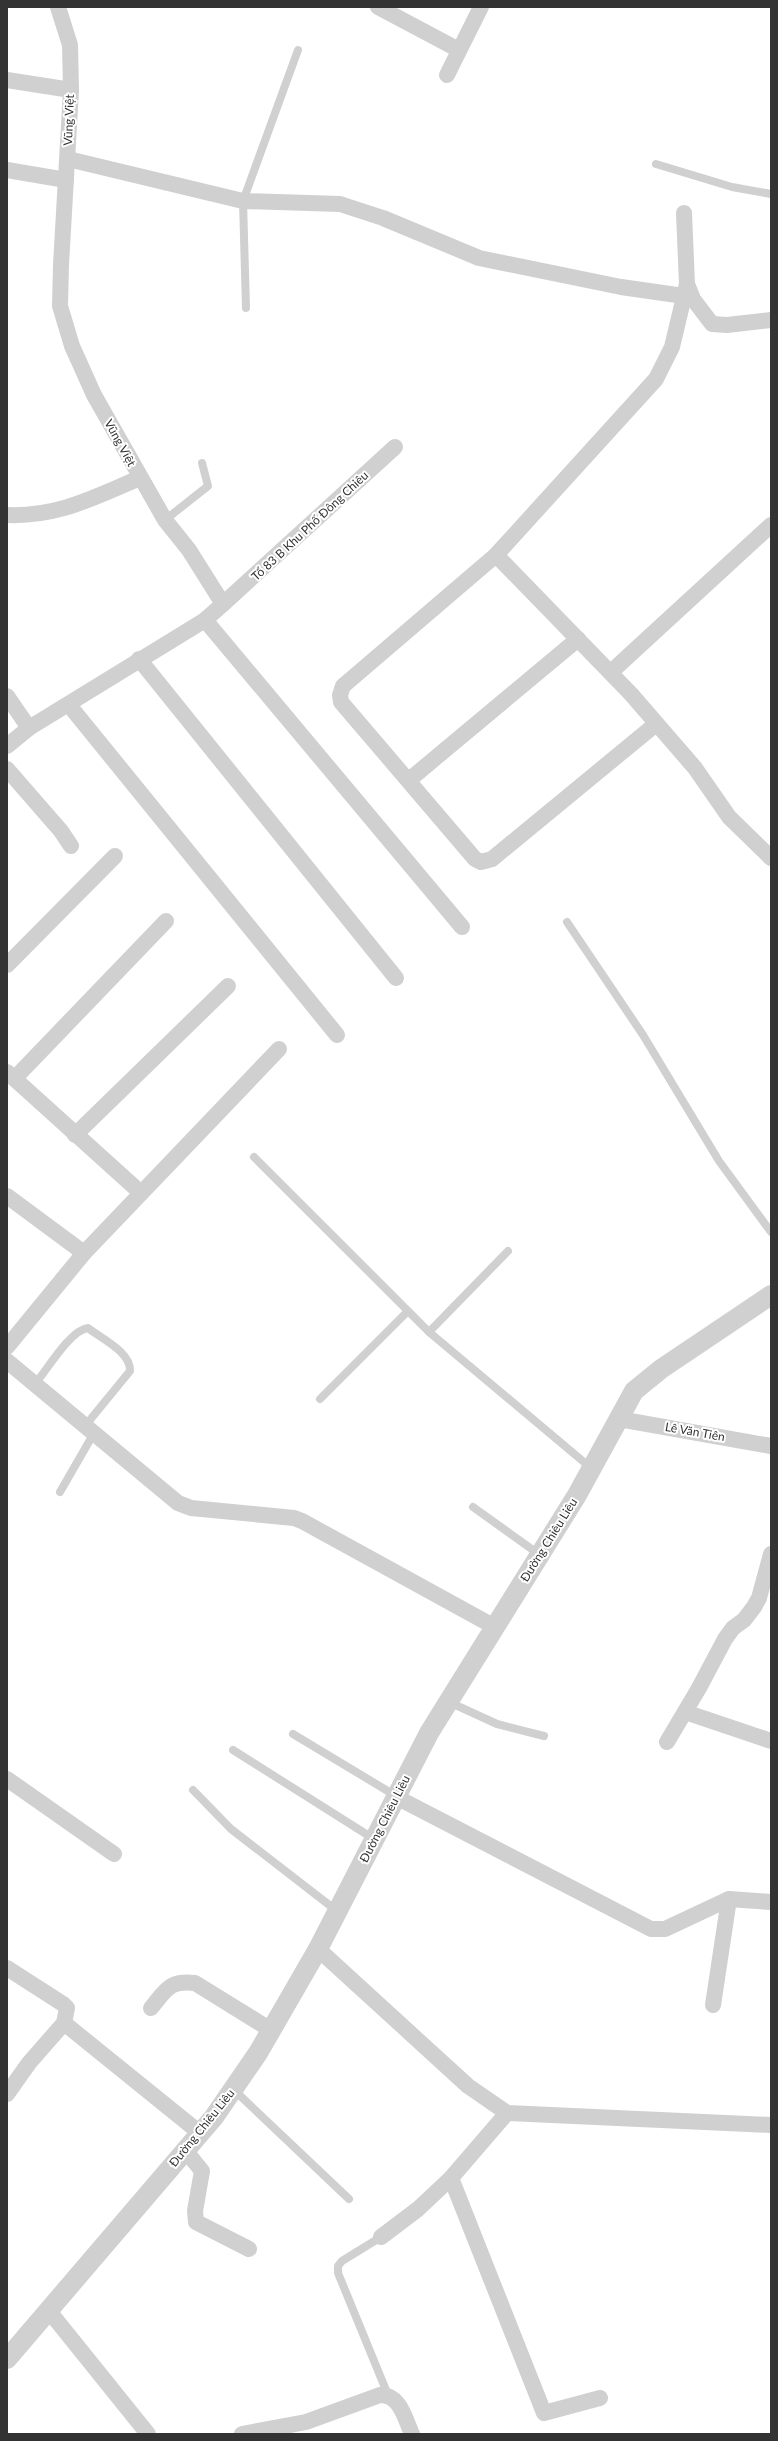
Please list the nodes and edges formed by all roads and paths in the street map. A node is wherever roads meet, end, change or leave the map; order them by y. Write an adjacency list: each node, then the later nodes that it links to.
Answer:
1 (58, 7): 8 (street, Vũng Việt)
2 (378, 7): 5 (street)
3 (481, 7): 5 (street)
4 (298, 50): 14 (lane)
5 (459, 50): 6 (street)
6 (447, 75)
7 (7, 80): 8 (street)
8 (71, 90): 9 (street, Vũng Việt)
9 (68, 159): 12 (street, Vũng Việt); 14 (street)
10 (656, 164): 13 (lane)
11 (7, 170): 12 (street)
12 (66, 180): 21 (street, Vũng Việt)
13 (771, 194)
14 (243, 201): 16 (street); 17 (lane)
15 (684, 212): 16 (street)
16 (686, 290): 18 (street); 25 (street)
17 (246, 308)
18 (771, 320)
19 (395, 447): 26 (street, Tổ 83 B Khu Phố Đông Chiêu)
20 (202, 463): 23 (lane)
21 (140, 478): 22 (street); 23 (street, Vũng Việt)
22 (7, 515)
23 (165, 520): 26 (street, Vũng Việt)
24 (771, 525): 30 (street)
25 (496, 556): 28 (street); 37 (street)
26 (224, 604): 27 (street)
27 (205, 620): 29 (street); 43 (street)
28 (578, 639): 30 (street); 37 (street)
29 (139, 659): 32 (street); 45 (street)
30 (611, 672): 33 (street)
31 (7, 696): 34 (street)
32 (69, 705): 34 (street); 47 (street)
33 (656, 724): 37 (street); 40 (street)
34 (29, 728): 35 (street)
35 (7, 746)
36 (7, 769): 38 (street)
37 (408, 780)
38 (71, 846)
39 (115, 856): 44 (street)
40 (771, 858)
41 (166, 921): 49 (street)
42 (567, 922): 54 (lane)
43 (462, 928)
44 (7, 965)
45 (396, 978)
46 (228, 986): 50 (street)
47 (337, 1035)
48 (279, 1049): 52 (street)
49 (11, 1075): 50 (street)
50 (75, 1135): 52 (street)
51 (254, 1157): 58 (lane)
52 (141, 1193): 56 (street)
53 (7, 1196): 56 (street)
54 (771, 1232)
55 (508, 1251): 59 (lane)
56 (84, 1253): 60 (street)
57 (771, 1295): 64 (street, Đường Chiêu Liêu)
58 (408, 1311): 59 (lane); 63 (lane)
59 (429, 1332): 67 (lane)
60 (7, 1347)
61 (7, 1361): 62 (street)
62 (35, 1384): 65 (street); 65 (lane)
63 (320, 1399)
64 (619, 1418): 66 (street, Lê Văn Tiên); 67 (street, Đường Chiêu Liêu)
65 (90, 1430): 68 (lane); 72 (street)
66 (771, 1446)
67 (591, 1468): 71 (street, Đường Chiêu Liêu)
68 (60, 1492)
69 (473, 1507): 71 (lane)
70 (771, 1554): 74 (street)
71 (540, 1555): 72 (street, Đường Chiêu Liêu)
72 (495, 1627): 73 (street, Đường Chiêu Liêu)
73 (449, 1702): 76 (lane); 82 (street, Đường Chiêu Liêu)
74 (685, 1712): 77 (street); 78 (street)
75 (293, 1734): 82 (lane)
76 (544, 1736)
77 (771, 1741)
78 (667, 1742)
79 (233, 1750): 83 (lane)
80 (7, 1779): 84 (street)
81 (193, 1790): 87 (lane)
82 (396, 1797): 83 (street, Đường Chiêu Liêu); 85 (street)
83 (375, 1839): 87 (street, Đường Chiêu Liêu)
84 (114, 1854)
85 (729, 1899): 86 (street); 90 (street)
86 (771, 1902)
87 (338, 1911): 88 (street, Đường Chiêu Liêu)
88 (318, 1949): 93 (street, Đường Chiêu Liêu); 96 (street)
89 (7, 1968): 92 (street)
90 (713, 2005)
91 (151, 2008): 93 (street)
92 (64, 2023): 95 (street); 98 (street)
93 (271, 2030): 94 (street, Đường Chiêu Liêu)
94 (234, 2090): 98 (street, Đường Chiêu Liêu); 101 (lane)
95 (7, 2094)
96 (507, 2113): 97 (street); 100 (street)
97 (771, 2125)
98 (200, 2133): 99 (street, Đường Chiêu Liêu)
99 (185, 2150): 103 (street); 104 (street, Đường Chiêu Liêu)
100 (451, 2178): 102 (street); 107 (street)
101 (349, 2199)
102 (381, 2237): 106 (lane)
103 (249, 2248)
104 (49, 2312): 105 (street, Đường Chiêu Liêu); 108 (street)
105 (7, 2359)
106 (388, 2395): 109 (street); 110 (street)
107 (600, 2398)
108 (148, 2434)
109 (242, 2434)
110 (412, 2434)

